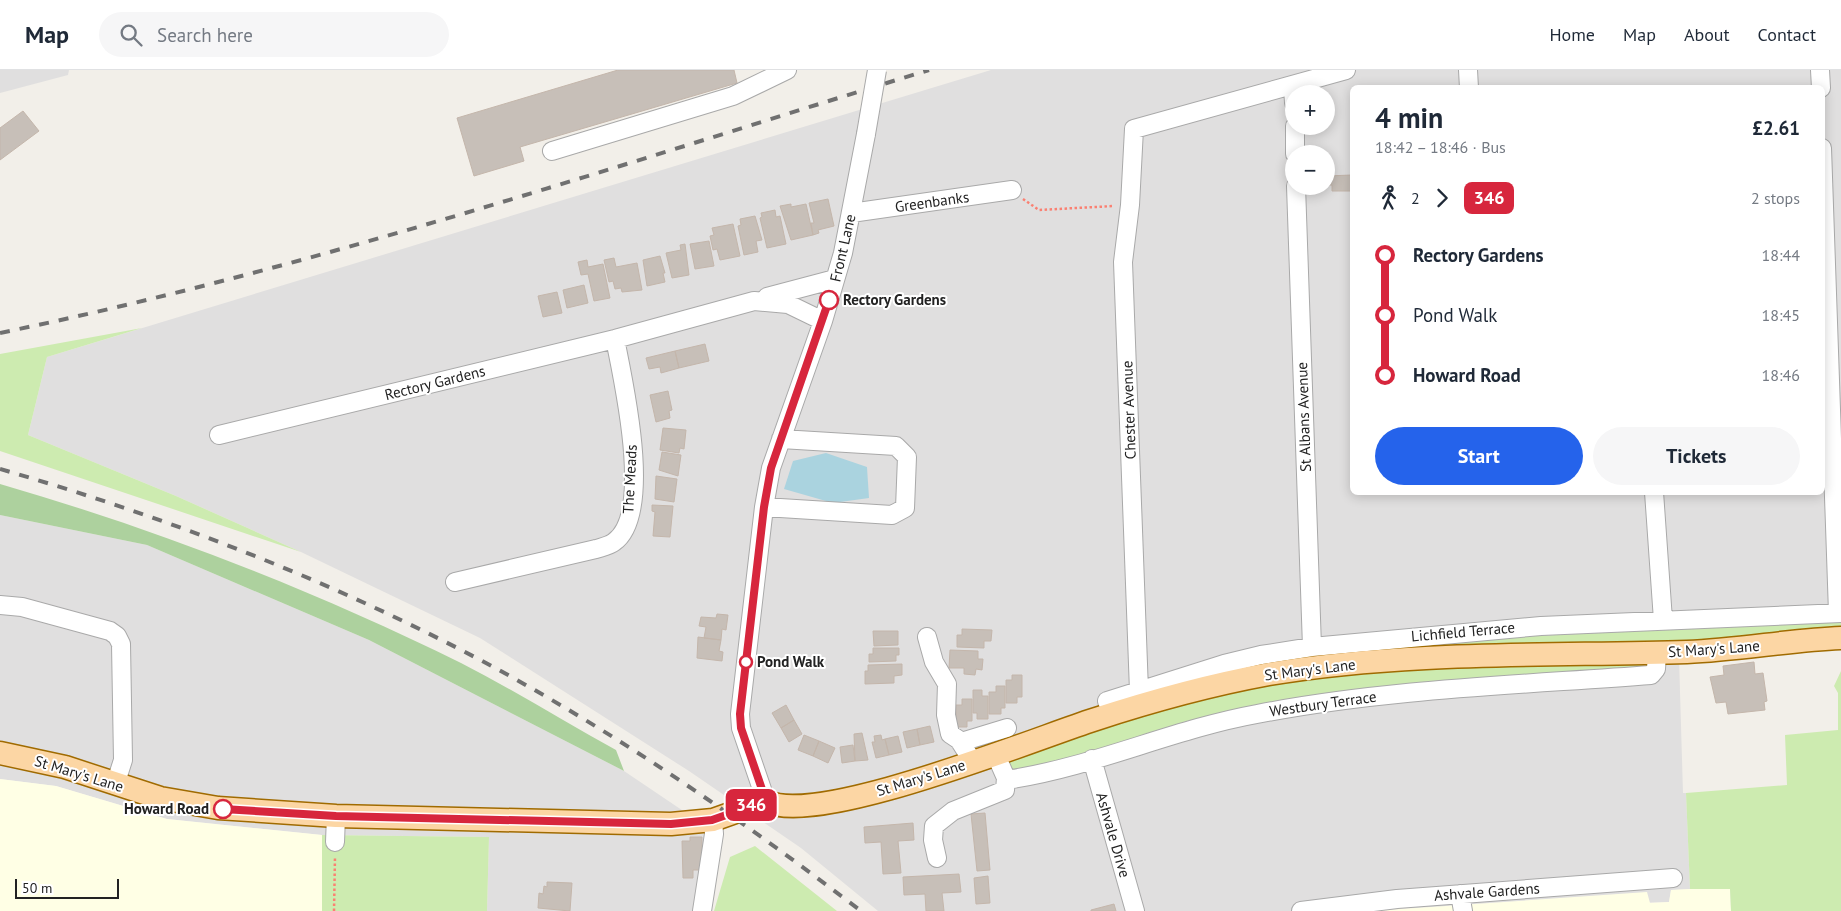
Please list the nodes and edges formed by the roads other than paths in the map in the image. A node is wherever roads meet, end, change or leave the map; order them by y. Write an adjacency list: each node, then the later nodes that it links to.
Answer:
1 (787, 70): 10 (street)
2 (876, 70): 13 (street, Front Lane, bridge)
3 (1346, 70): 6 (street)
4 (1468, 70): 7 (street)
5 (1820, 70): 8 (street)
6 (1296, 85)
7 (1469, 85)
8 (1820, 85)
9 (1285, 88): 31 (street, Chester Avenue)
10 (552, 151)
11 (1012, 190): 13 (street, Greenbanks)
12 (1296, 195): 29 (street, St Albans Avenue)
13 (851, 213): 15 (street, Front Lane)
14 (1825, 226): 25 (street)
15 (835, 280): 16 (street); 17 (street, Front Lane)
16 (754, 301): 17 (street, Rectory Gardens); 18 (street, Rectory Gardens)
17 (823, 321): 20 (street, Front Lane)
18 (615, 339): 19 (street, Rectory Gardens); 23 (street, The Meads)
19 (219, 435)
20 (781, 439): 22 (street, Front Lane); 22 (street)
21 (1654, 495): 26 (street)
22 (764, 507): 41 (street, Front Lane)
23 (455, 582)
24 (0, 605): 40 (street)
25 (1840, 613): 26 (street, Lichfield Terrace)
26 (1663, 620): 29 (street, Lichfield Terrace)
27 (926, 638): 34 (street)
28 (1841, 638): 30 (main road, St Mary's Lane)
29 (1312, 647): 31 (street, Lichfield Terrace)
30 (1657, 653): 32 (main road, St Mary's Lane); 37 (street, Westbury Terrace)
31 (1139, 691): 32 (street, Lichfield Terrace)
32 (1112, 714): 36 (main road, St Mary's Lane)
33 (1007, 728): 34 (street)
34 (961, 742): 38 (street)
35 (0, 753): 40 (main road, St Mary's Lane)
36 (995, 753): 38 (main road, St Mary's Lane); 39 (street)
37 (1092, 759): 39 (street, Westbury Terrace); 49 (street, Ashvale Drive)
38 (973, 762): 41 (main road, St Mary's Lane)
39 (1006, 778): 45 (street)
40 (115, 785): 42 (main road, St Mary's Lane)
41 (766, 801): 43 (main road, St Mary's Lane)
42 (336, 816): 43 (main road, St Mary's Lane); 44 (street)
43 (712, 820): 48 (street)
44 (335, 842)
45 (937, 858)
46 (1673, 878): 47 (street, Ashvale Gardens)
47 (1461, 902): 50 (street, Ashvale Gardens)
48 (702, 911)
49 (1135, 911)
50 (1301, 911)

